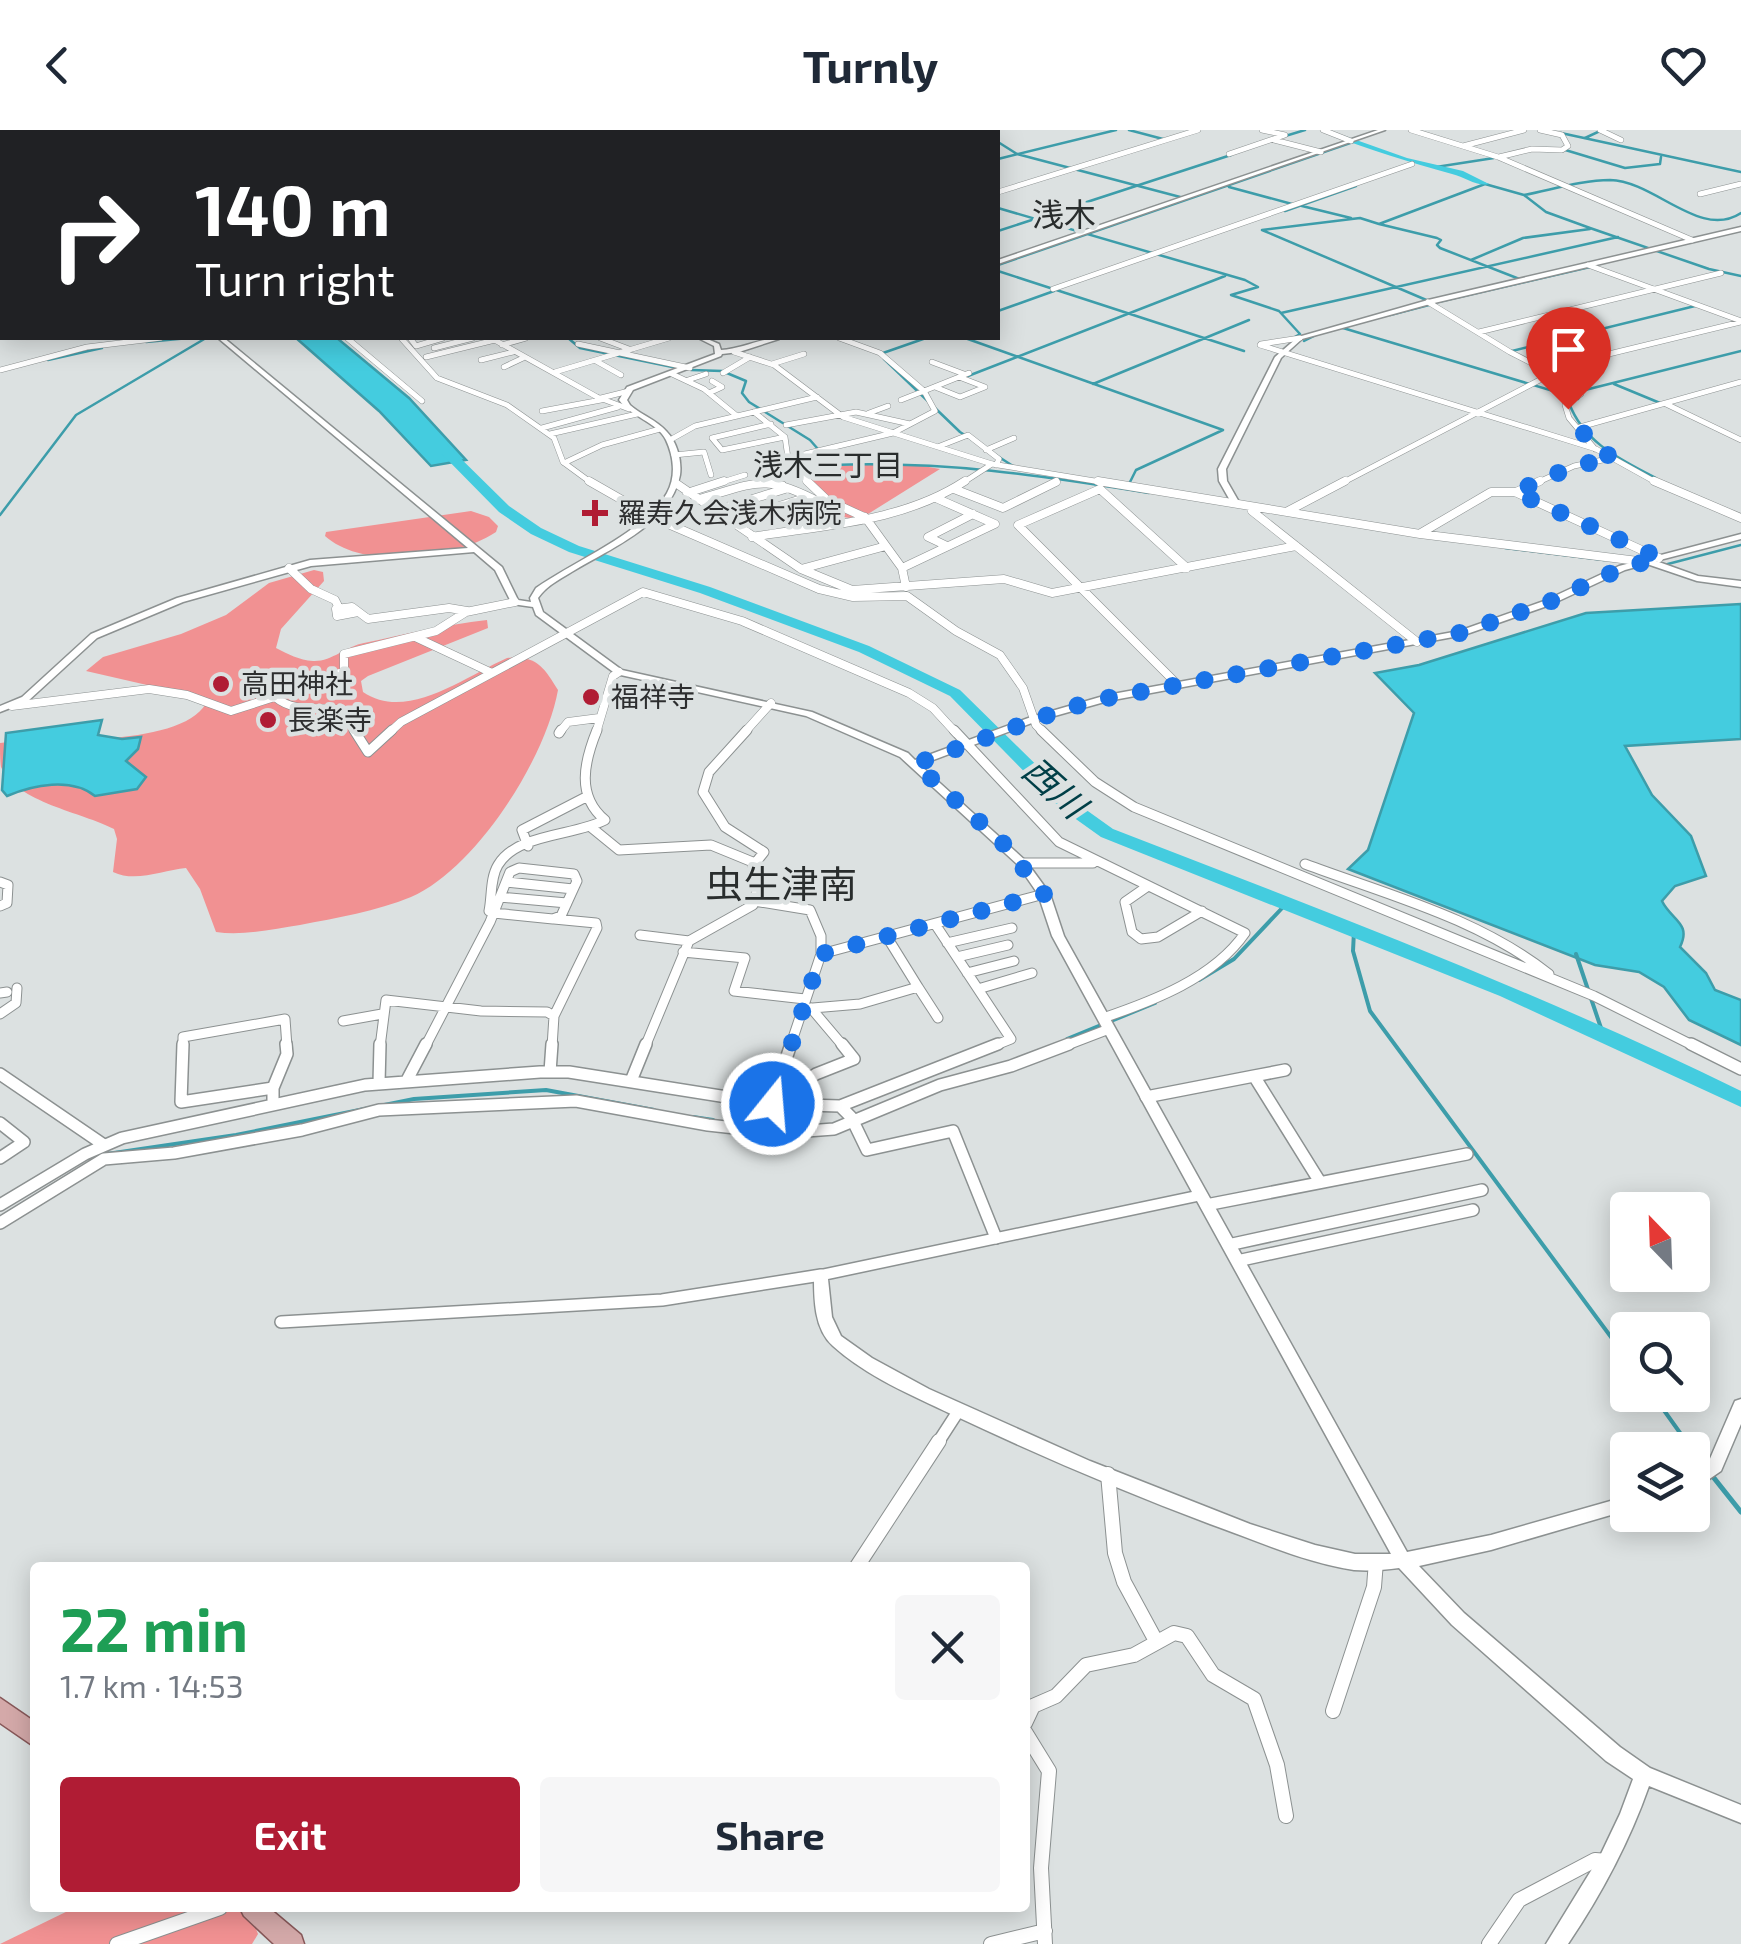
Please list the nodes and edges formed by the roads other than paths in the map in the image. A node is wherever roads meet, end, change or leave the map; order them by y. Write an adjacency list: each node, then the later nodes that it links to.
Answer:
1 (1198, 130): 22 (street)
2 (1262, 130): 11 (street)
3 (1323, 130): 12 (street)
4 (1383, 130): 12 (street)
5 (1411, 130): 14 (street)
6 (1482, 130): 10 (street)
7 (1524, 130): 10 (street)
8 (1540, 130): 17 (street)
9 (1603, 130): 13 (street)
10 (1499, 135): 14 (street)
11 (1272, 140): 16 (street); 18 (street)
12 (1351, 141): 16 (street)
13 (1609, 143)
14 (1462, 146): 19 (street)
15 (1528, 146): 17 (street)
16 (1321, 152): 26 (street)
17 (1516, 152): 19 (street)
18 (1230, 154)
19 (1498, 158): 25 (street)
20 (1412, 164): 30 (street)
21 (1741, 184): 23 (street)
22 (1000, 191)
23 (1700, 194)
24 (1739, 230): 25 (street)
25 (1692, 240): 27 (street)
26 (1000, 261)
27 (1588, 265): 29 (street); 31 (street)
28 (1721, 274): 29 (street)
29 (1654, 289): 32 (street); 33 (street)
30 (1055, 290)
31 (1428, 302): 33 (street); 34 (street)
32 (1741, 322): 71 (street)
33 (1479, 332): 71 (street)
34 (1300, 338): 58 (street); 58 (street)
35 (146, 340): 69 (street)
36 (222, 340): 148 (street)
37 (349, 340): 87 (street)
38 (404, 340): 103 (street)
39 (412, 340): 40 (street)
40 (436, 340)
41 (464, 340): 52 (street)
42 (489, 340): 61 (street)
43 (494, 340): 51 (street)
44 (519, 340): 51 (street)
45 (605, 340): 53 (street)
46 (653, 340): 53 (street); 54 (street)
47 (706, 340): 56 (street)
48 (770, 340): 57 (street)
49 (844, 340): 82 (street)
50 (578, 344): 60 (street)
51 (502, 345): 55 (street)
52 (434, 348)
53 (630, 350): 60 (street)
54 (669, 350)
55 (513, 352): 63 (street); 64 (street)
56 (719, 352): 57 (street); 70 (street)
57 (734, 352): 62 (street)
58 (1282, 352): 96 (street); 130 (street)
59 (804, 354): 67 (street)
60 (617, 355): 65 (street); 70 (street)
61 (426, 356)
62 (750, 357): 67 (street); 73 (street)
63 (524, 358): 68 (street); 72 (street)
64 (481, 360)
65 (596, 361): 72 (street); 75 (street)
66 (932, 362): 76 (street)
67 (772, 364): 84 (street)
68 (504, 366)
69 (0, 370)
70 (683, 370): 77 (street); 81 (street)
71 (1549, 371): 96 (street); 102 (street)
72 (554, 372): 85 (street)
73 (723, 373)
74 (706, 374): 77 (street)
75 (622, 375)
76 (965, 375): 80 (street); 80 (street)
77 (687, 381): 83 (street)
78 (712, 381): 83 (street)
79 (1741, 382): 89 (street)
80 (934, 387): 82 (street)
81 (628, 391): 85 (street); 91 (street)
82 (924, 391): 86 (street); 101 (street)
83 (709, 393): 98 (street)
84 (818, 397): 94 (street); 97 (street)
85 (601, 399): 88 (street); 91 (street)
86 (901, 400)
87 (422, 401)
88 (590, 403): 92 (street); 93 (street)
89 (1665, 404): 102 (street); 110 (street)
90 (888, 406): 95 (street)
91 (628, 410): 93 (street); 104 (street); 106 (street)
92 (542, 412)
93 (603, 412): 103 (street)
94 (754, 412): 98 (street); 99 (street)
95 (868, 413): 97 (street); 101 (street)
96 (1474, 413): 112 (street); 134 (street)
97 (838, 414): 100 (street); 105 (street)
98 (736, 416): 109 (street)
99 (771, 424): 107 (street); 107 (street)
100 (786, 424)
101 (910, 424): 105 (street)
102 (1580, 427): 112 (street)
103 (542, 428): 106 (street)
104 (660, 429): 109 (street); 117 (street)
105 (893, 433): 111 (street); 115 (street)
106 (550, 434): 117 (street)
107 (785, 437): 115 (street)
108 (1014, 438): 113 (street)
109 (670, 440): 114 (street)
110 (1741, 440)
111 (940, 446): 113 (street); 118 (street)
112 (1596, 449): 116 (street)
113 (986, 450): 118 (street)
114 (674, 455): 119 (street); 122 (street)
115 (788, 458): 136 (street)
116 (1614, 458): 126 (street); 138 (street)
117 (564, 462): 137 (street)
118 (994, 464): 124 (street); 130 (street)
119 (711, 474)
120 (745, 475): 125 (street)
121 (1056, 482): 124 (street)
122 (677, 484): 125 (street); 137 (street)
123 (790, 487): 127 (street); 129 (street); 132 (street)
124 (954, 488): 128 (street)
125 (687, 492): 129 (street)
126 (1515, 492): 142 (street); 149 (street)
127 (808, 497): 131 (street); 139 (street)
128 (938, 498): 135 (street); 136 (street)
129 (696, 500): 132 (street)
130 (1235, 502): 134 (street)
131 (821, 503)
132 (713, 511): 139 (street)
133 (1252, 511): 147 (street)
134 (1288, 511): 142 (street)
135 (973, 514): 141 (street); 146 (street)
136 (865, 517): 144 (street); 145 (street)
137 (652, 518): 159 (street); 172 (street)
138 (1741, 518)
139 (728, 522): 144 (street)
140 (926, 528): 141 (street)
141 (937, 533): 146 (street)
142 (1420, 534): 150 (street)
143 (1741, 536): 149 (street)
144 (751, 537): 154 (street)
145 (886, 546): 152 (street); 154 (street)
146 (947, 546): 152 (street)
147 (1296, 546): 153 (street); 163 (street)
148 (473, 550): 151 (street); 158 (street)
149 (1660, 558): 150 (street)
150 (1646, 562): 155 (street); 163 (street)
151 (289, 568): 160 (street); 169 (street)
152 (902, 568): 156 (street)
153 (1187, 568): 157 (street); 157 (street)
154 (801, 570): 156 (street)
155 (1740, 584)
156 (906, 587): 157 (street)
157 (1081, 588): 166 (street)
158 (515, 602): 159 (street); 160 (street)
159 (534, 605): 161 (street)
160 (468, 612): 162 (street)
161 (567, 634): 164 (street); 165 (street); 174 (street)
162 (414, 637): 165 (street); 167 (street)
163 (1416, 642): 166 (street)
164 (620, 672): 168 (street); 171 (street)
165 (492, 673): 167 (street)
166 (1177, 684): 172 (street)
167 (275, 697): 169 (street)
168 (771, 704): 175 (street); 179 (street)
169 (12, 706): 170 (street)
170 (0, 709)
171 (599, 718): 173 (street); 176 (street)
172 (1031, 721): 174 (street); 205 (street)
173 (559, 732)
174 (972, 743): 175 (street); 181 (street)
175 (915, 764): 180 (street)
176 (586, 797): 177 (street); 178 (street)
177 (592, 828): 178 (street); 179 (street)
178 (528, 846): 191 (street)
179 (755, 863): 187 (street)
180 (1022, 863): 181 (street); 185 (street)
181 (1100, 863): 184 (street)
182 (1305, 864): 205 (street)
183 (0, 882): 189 (street)
184 (1148, 886): 190 (street); 190 (street)
185 (1044, 894): 193 (street); 216 (street)
186 (500, 897): 188 (street); 188 (street); 191 (street)
187 (754, 901): 199 (street); 200 (street)
188 (567, 904): 192 (street)
189 (0, 906)
190 (1202, 911): 216 (street)
191 (492, 918): 192 (street); 210 (street)
192 (554, 919): 213 (street)
193 (934, 924): 196 (street); 197 (street)
194 (1012, 928): 197 (street)
195 (640, 935): 199 (street)
196 (887, 937): 200 (street); 206 (street)
197 (947, 943): 201 (street)
198 (1008, 945): 201 (street)
199 (686, 946): 209 (street); 222 (street)
200 (821, 954): 209 (street)
201 (957, 958): 203 (street)
202 (1014, 961): 203 (street)
203 (967, 973): 207 (street)
204 (1032, 973): 207 (street)
205 (1557, 981): 217 (street)
206 (918, 987): 209 (street); 214 (street)
207 (978, 989): 229 (street)
208 (8, 991): 211 (street)
209 (806, 1006): 228 (street); 228 (street)
210 (443, 1007): 212 (street); 213 (street); 223 (street)
211 (0, 1014)
212 (382, 1014): 215 (street); 224 (street)
213 (554, 1016): 219 (street)
214 (938, 1018)
215 (344, 1020)
216 (1106, 1024): 226 (street); 230 (street)
217 (1741, 1069)
218 (1286, 1070): 221 (street)
219 (550, 1072): 222 (street); 223 (street)
220 (0, 1074): 232 (street)
221 (1254, 1076): 226 (street); 235 (street)
222 (631, 1081): 228 (street)
223 (406, 1082): 224 (street)
224 (379, 1083): 227 (street)
225 (272, 1088): 225 (street); 227 (street)
226 (1146, 1098): 237 (street)
227 (273, 1104): 232 (street)
228 (772, 1104): 229 (street)
229 (840, 1106): 230 (street)
230 (854, 1123): 240 (street); 241 (street)
231 (0, 1124): 234 (street)
232 (104, 1146): 238 (street)
233 (1467, 1154): 235 (street)
234 (0, 1158)
235 (1320, 1182): 237 (street)
236 (1482, 1190): 242 (street)
237 (1204, 1200): 241 (street); 242 (street)
238 (0, 1204)
239 (1473, 1210): 243 (street)
240 (0, 1223)
241 (996, 1238): 244 (street)
242 (1228, 1245): 243 (street)
243 (1237, 1261): 251 (street)
244 (822, 1275): 245 (street); 247 (street)
245 (281, 1322)
246 (1741, 1406): 248 (street)
247 (959, 1410): 249 (street); 253 (street)
248 (1710, 1470)
249 (1108, 1474): 252 (street); 254 (street)
250 (1610, 1508): 251 (street)
251 (1403, 1560): 252 (street); 260 (street)
252 (1376, 1561): 256 (street)
253 (860, 1562)
254 (1156, 1640): 257 (street); 262 (street)
255 (0, 1709): 258 (main road)
256 (1333, 1711)
257 (1030, 1712)
258 (30, 1732)
259 (1030, 1743): 266 (street)
260 (1644, 1775): 261 (street); 263 (street)
261 (1741, 1814)
262 (1286, 1816)
263 (1609, 1861): 270 (street); 271 (street)
264 (212, 1912): 267 (street)
265 (256, 1912): 268 (main road)
266 (1045, 1937): 269 (street)
267 (117, 1944)
268 (292, 1944)
269 (991, 1944)
270 (1489, 1944)
271 (1556, 1944)

